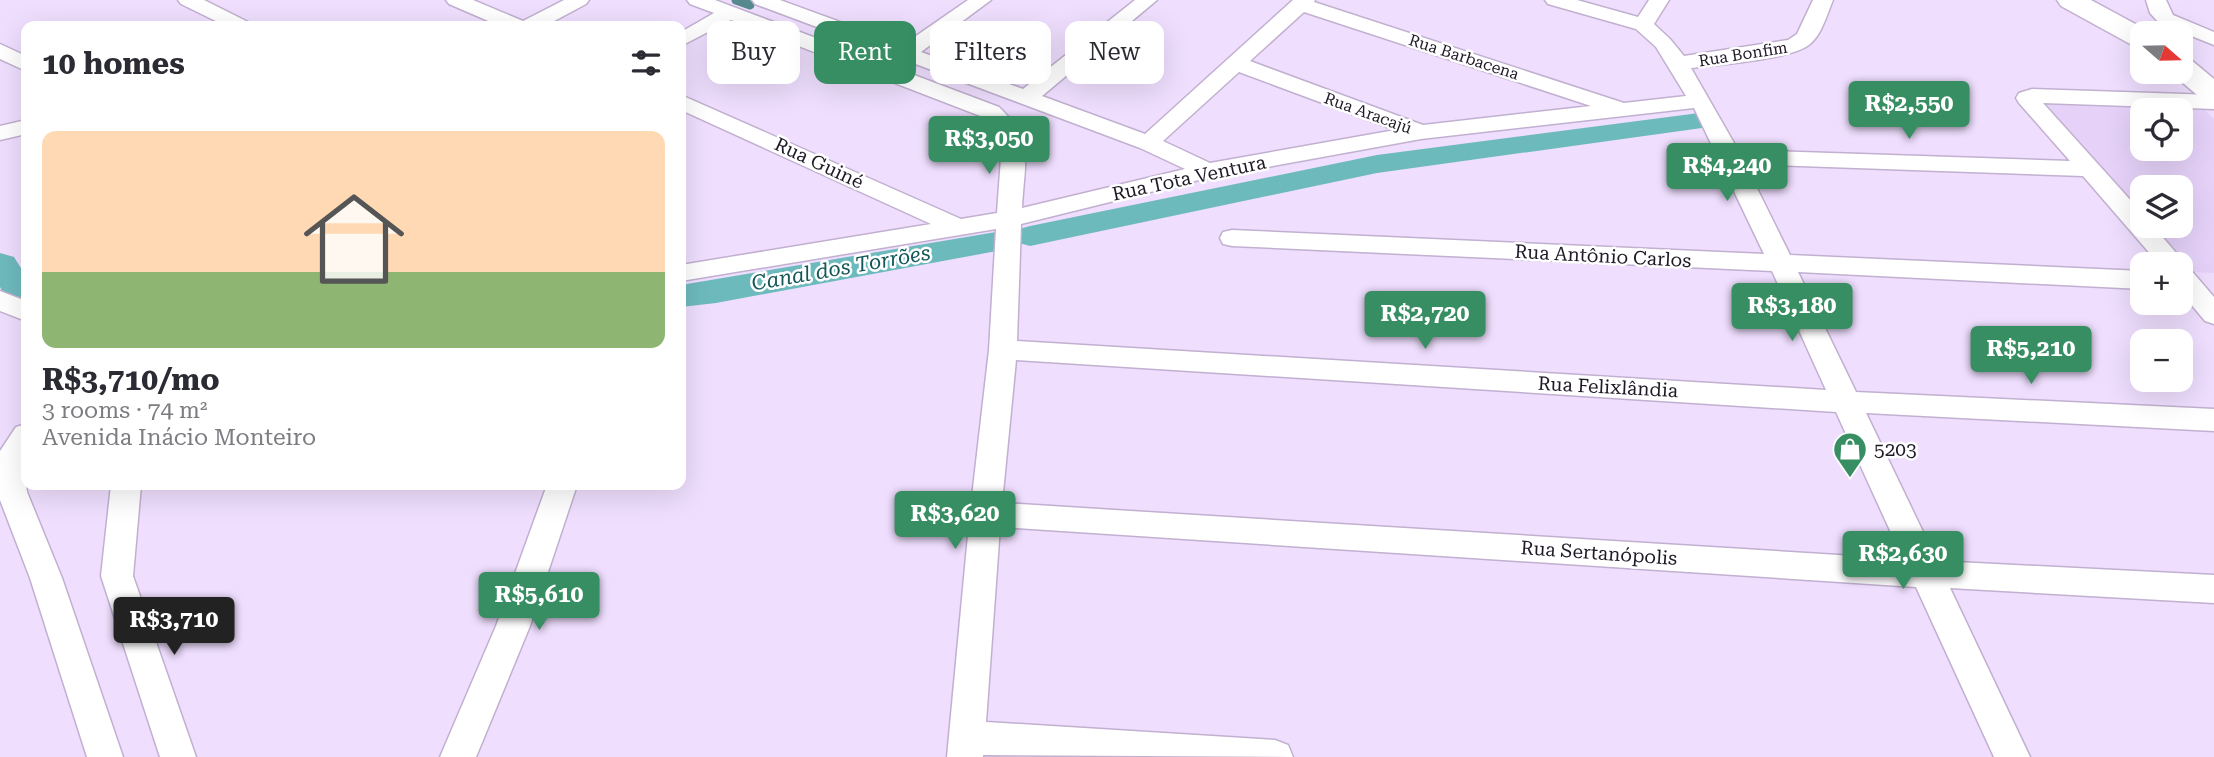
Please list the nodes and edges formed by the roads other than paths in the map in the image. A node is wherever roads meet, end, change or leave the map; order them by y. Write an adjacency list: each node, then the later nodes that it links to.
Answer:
1 (188, 0): 16 (street)
2 (456, 0): 17 (street)
3 (579, 0): 18 (street)
4 (697, 0): 15 (street)
5 (762, 0): 19 (street)
6 (981, 0): 24 (street)
7 (1147, 0): 32 (street)
8 (1555, 0): 20 (street)
9 (1660, 0): 20 (street)
10 (1823, 0): 29 (street, Rua Bonfim)
11 (2071, 0): 14 (main road)
12 (2156, 0): 23 (street)
13 (1303, 2): 28 (street); 36 (street, Rua Barbacena)
14 (2102, 6): 21 (main road)
15 (729, 13): 22 (street); 44 (street)
16 (231, 21)
17 (505, 21)
18 (539, 21)
19 (819, 21)
20 (1643, 25): 29 (street)
21 (2130, 29)
22 (686, 37)
23 (2214, 39)
24 (916, 45)
25 (0, 50): 27 (street)
26 (916, 57): 32 (street)
27 (21, 62)
28 (1237, 64): 38 (street, Rua Aracajú); 40 (street)
29 (1678, 64): 33 (street)
30 (2193, 76): 31 (main road)
31 (2214, 93)
32 (1027, 97): 40 (street)
33 (1701, 102): 36 (street, Rua Tota Ventura); 41 (street)
34 (2214, 102): 42 (street)
35 (686, 104): 45 (street, Rua Guiné)
36 (1627, 111): 38 (street, Rua Tota Ventura)
37 (21, 128): 39 (street)
38 (1421, 132): 43 (street, Rua Tota Ventura)
39 (0, 133)
40 (1148, 143): 43 (street)
41 (1729, 157): 42 (street); 49 (street)
42 (2088, 169): 47 (street)
43 (1207, 172): 44 (street, Rua Tota Ventura)
44 (1009, 219): 45 (street, Rua Tota Ventura); 57 (street)
45 (956, 226): 50 (street, Rua Tota Ventura)
46 (1232, 238): 49 (street, Rua Antônio Carlos)
47 (2164, 252)
48 (686, 257): 50 (street)
49 (1782, 265): 52 (street, Rua Antônio Carlos); 58 (street)
50 (709, 269): 51 (street, Rua Tota Ventura)
51 (686, 272)
52 (2130, 280)
53 (2193, 285): 56 (street)
54 (0, 300): 55 (street)
55 (21, 310)
56 (2214, 315)
57 (1003, 350): 58 (street, Rua Felixlândia); 63 (street)
58 (1845, 402): 59 (street, Rua Felixlândia); 64 (street)
59 (2214, 421)
60 (21, 442): 67 (street)
61 (125, 490): 68 (street)
62 (560, 490): 69 (street)
63 (985, 514): 64 (street, Rua Sertanópolis); 66 (street)
64 (1926, 576): 65 (street, Rua Sertanópolis); 71 (street)
65 (2214, 589)
66 (965, 747): 70 (street)
67 (105, 757)
68 (178, 757)
69 (458, 757)
70 (1275, 757)
71 (2012, 757)

